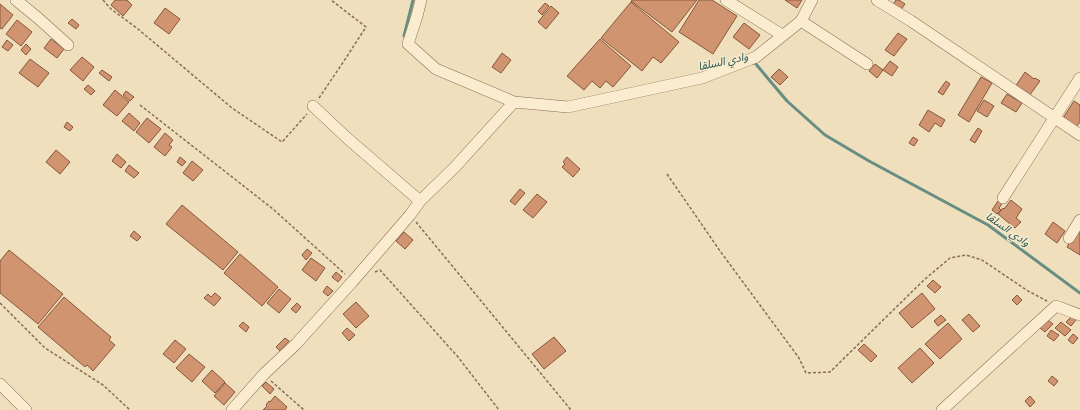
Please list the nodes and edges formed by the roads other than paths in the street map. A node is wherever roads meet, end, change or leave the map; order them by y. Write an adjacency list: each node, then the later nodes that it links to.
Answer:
1 (16, 0): 8 (street)
2 (421, 0): 11 (street)
3 (726, 0): 7 (street)
4 (812, 0): 6 (street)
5 (877, 0): 13 (street)
6 (801, 21): 7 (street); 9 (street)
7 (782, 36): 11 (street)
8 (68, 45)
9 (867, 64)
10 (1080, 78): 13 (street)
11 (514, 102): 16 (street)
12 (313, 106): 16 (street)
13 (1055, 118): 14 (street); 15 (street)
14 (1080, 135)
15 (1003, 198)
16 (420, 201): 22 (street)
17 (1080, 220): 18 (street)
18 (1069, 238)
19 (1080, 315): 23 (street)
20 (0, 384): 21 (street)
21 (26, 410)
22 (232, 410)
23 (942, 410)

